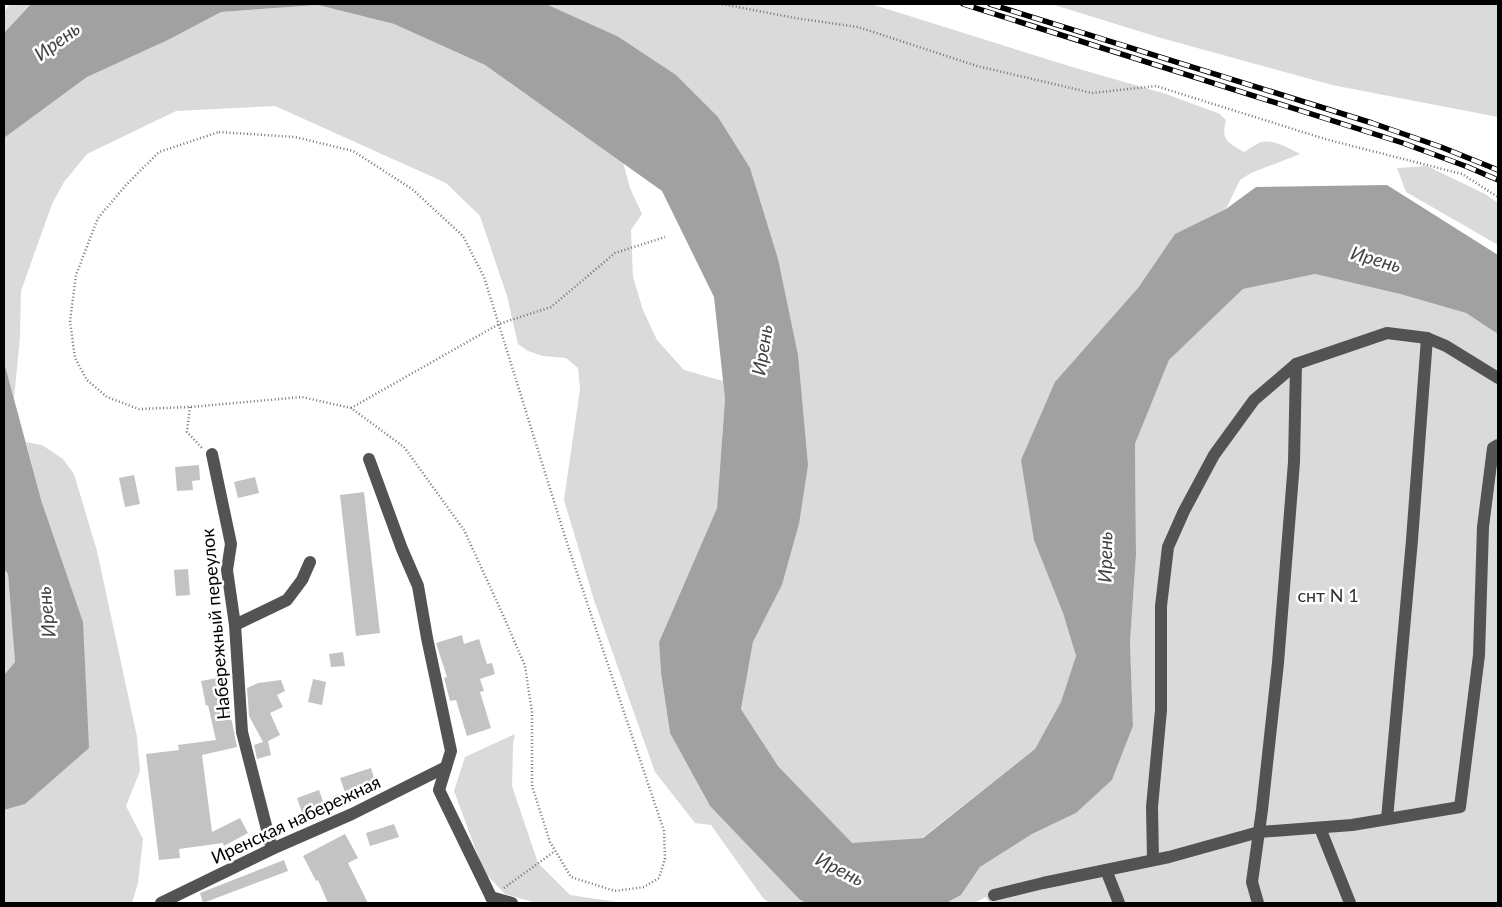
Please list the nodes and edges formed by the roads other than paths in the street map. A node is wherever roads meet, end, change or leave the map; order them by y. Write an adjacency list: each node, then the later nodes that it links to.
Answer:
1 (1427, 338): 2 (street); 3 (street); 10 (street)
2 (1296, 364): 12 (street); 14 (street)
3 (1498, 378)
4 (1498, 445): 10 (street)
5 (212, 454): 8 (street, Набережный переулок)
6 (369, 459): 9 (street)
7 (310, 562): 8 (street)
8 (235, 625): 13 (street, Набережный переулок)
9 (446, 767): 13 (street, Иренская набережная); 17 (street)
10 (1387, 819): 11 (street)
11 (1320, 828): 12 (street); 22 (street)
12 (1259, 832): 14 (street); 21 (street)
13 (272, 849): 18 (street, Иренская набережная)
14 (1153, 860): 15 (street)
15 (1106, 870): 16 (street); 20 (street)
16 (994, 895)
17 (492, 900): 19 (street)
18 (161, 903)
19 (512, 903)
20 (1118, 903)
21 (1258, 903)
22 (1350, 903)

